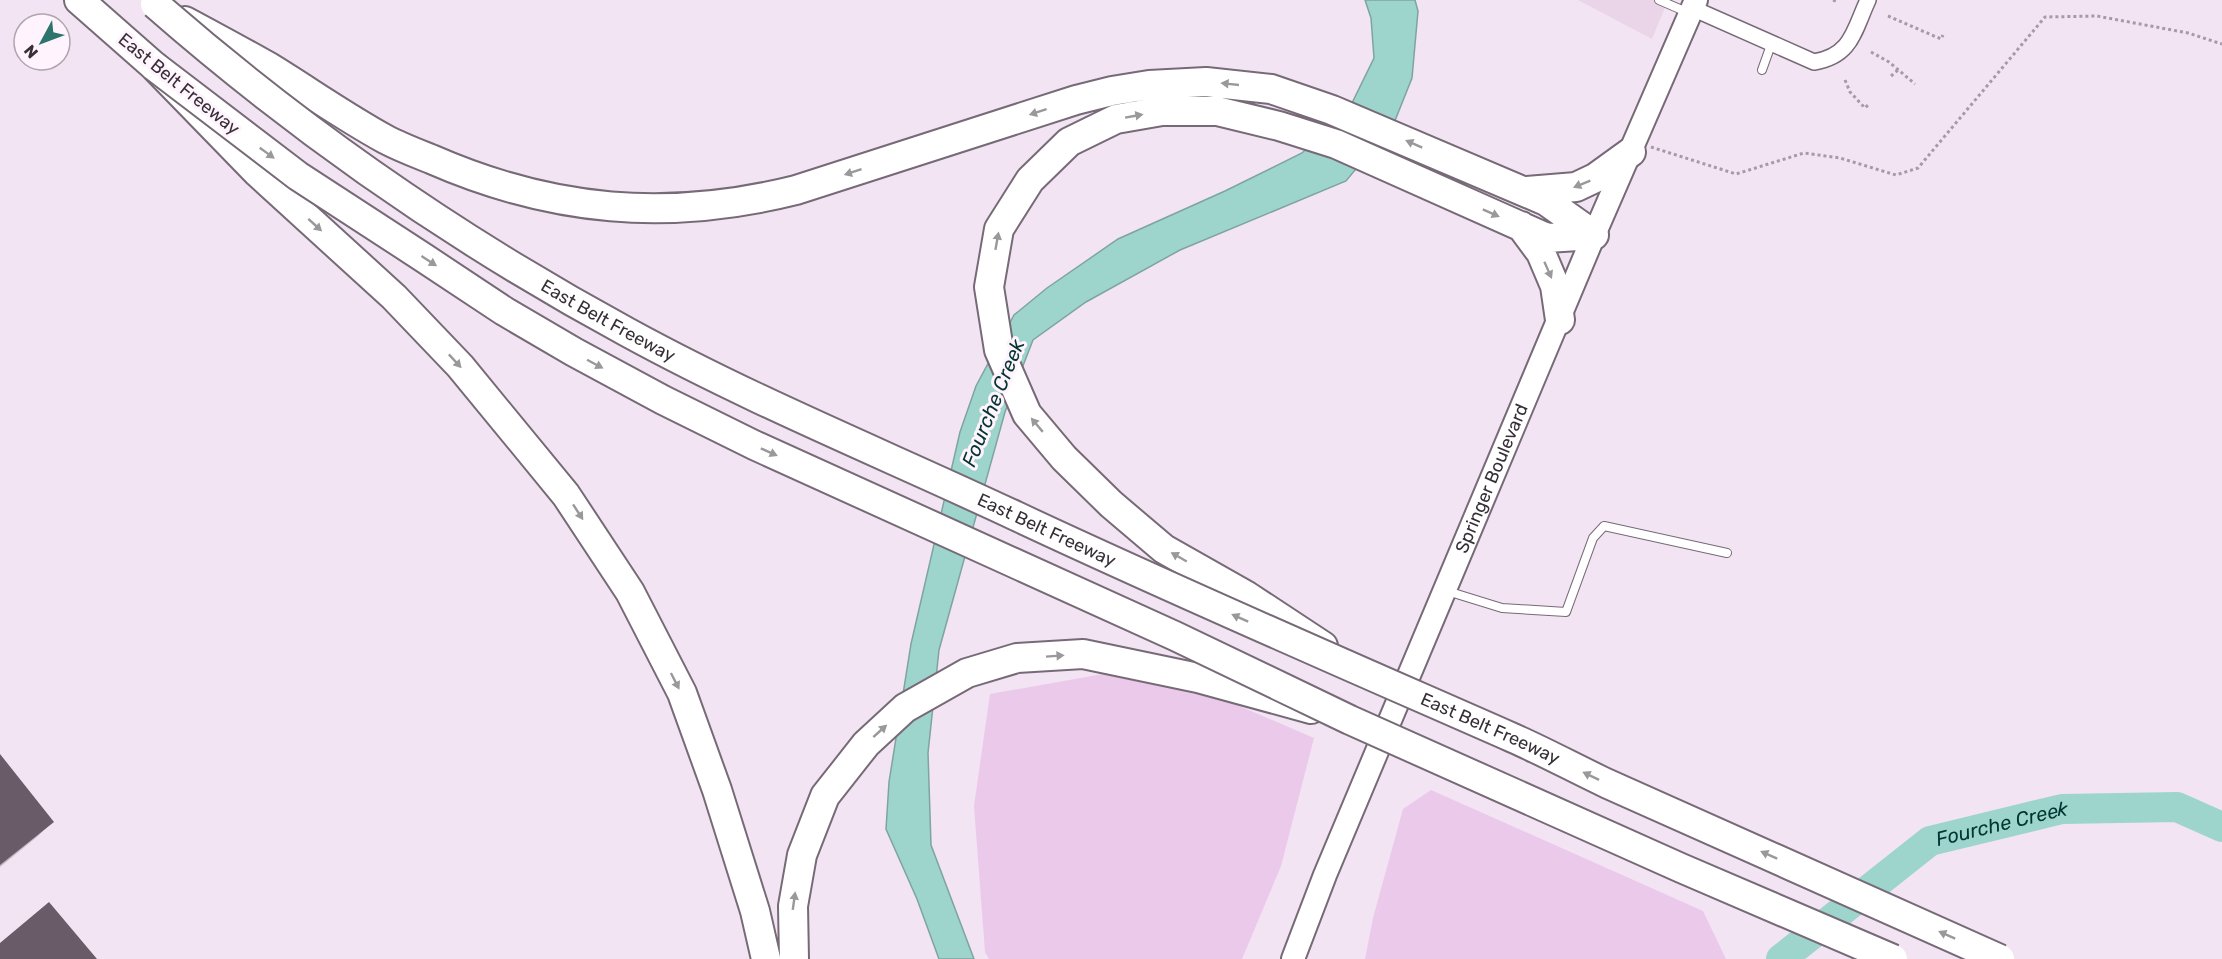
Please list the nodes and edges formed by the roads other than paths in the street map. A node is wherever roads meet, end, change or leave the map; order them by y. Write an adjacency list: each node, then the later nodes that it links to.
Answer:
1 (78, 0): 7 (highway, East Belt Freeway)
2 (1659, 0): 5 (lane)
3 (1868, 0): 6 (street)
4 (153, 2): 10 (highway, one-way to 4, bridge); 16 (highway, East Belt Freeway, one-way to 4, bridge)
5 (1693, 7): 6 (street); 9 (main road, Springer Boulevard)
6 (1772, 42): 8 (lane)
7 (154, 66): 17 (highway, East Belt Freeway, one-way to 17, bridge); 18 (highway, one-way to 18, bridge)
8 (1762, 70)
9 (1633, 147): 10 (highway, one-way to 10); 12 (main road, Springer Boulevard)
10 (1524, 192): 12 (highway)
11 (1521, 226): 12 (highway); 13 (highway, one-way to 13); 16 (highway, one-way to 11, bridge)
12 (1594, 235): 13 (main road, Springer Boulevard)
13 (1560, 320): 15 (main road, Springer Boulevard)
14 (1727, 553): 15 (lane)
15 (1445, 590): 20 (main road, Springer Boulevard)
16 (1371, 677): 22 (highway, East Belt Freeway, one-way to 16, bridge)
17 (1350, 720): 19 (highway, one-way to 17, bridge); 21 (highway, East Belt Freeway, bridge)
18 (766, 959)
19 (794, 959)
20 (1293, 959)
21 (1893, 959)
22 (2000, 959)

